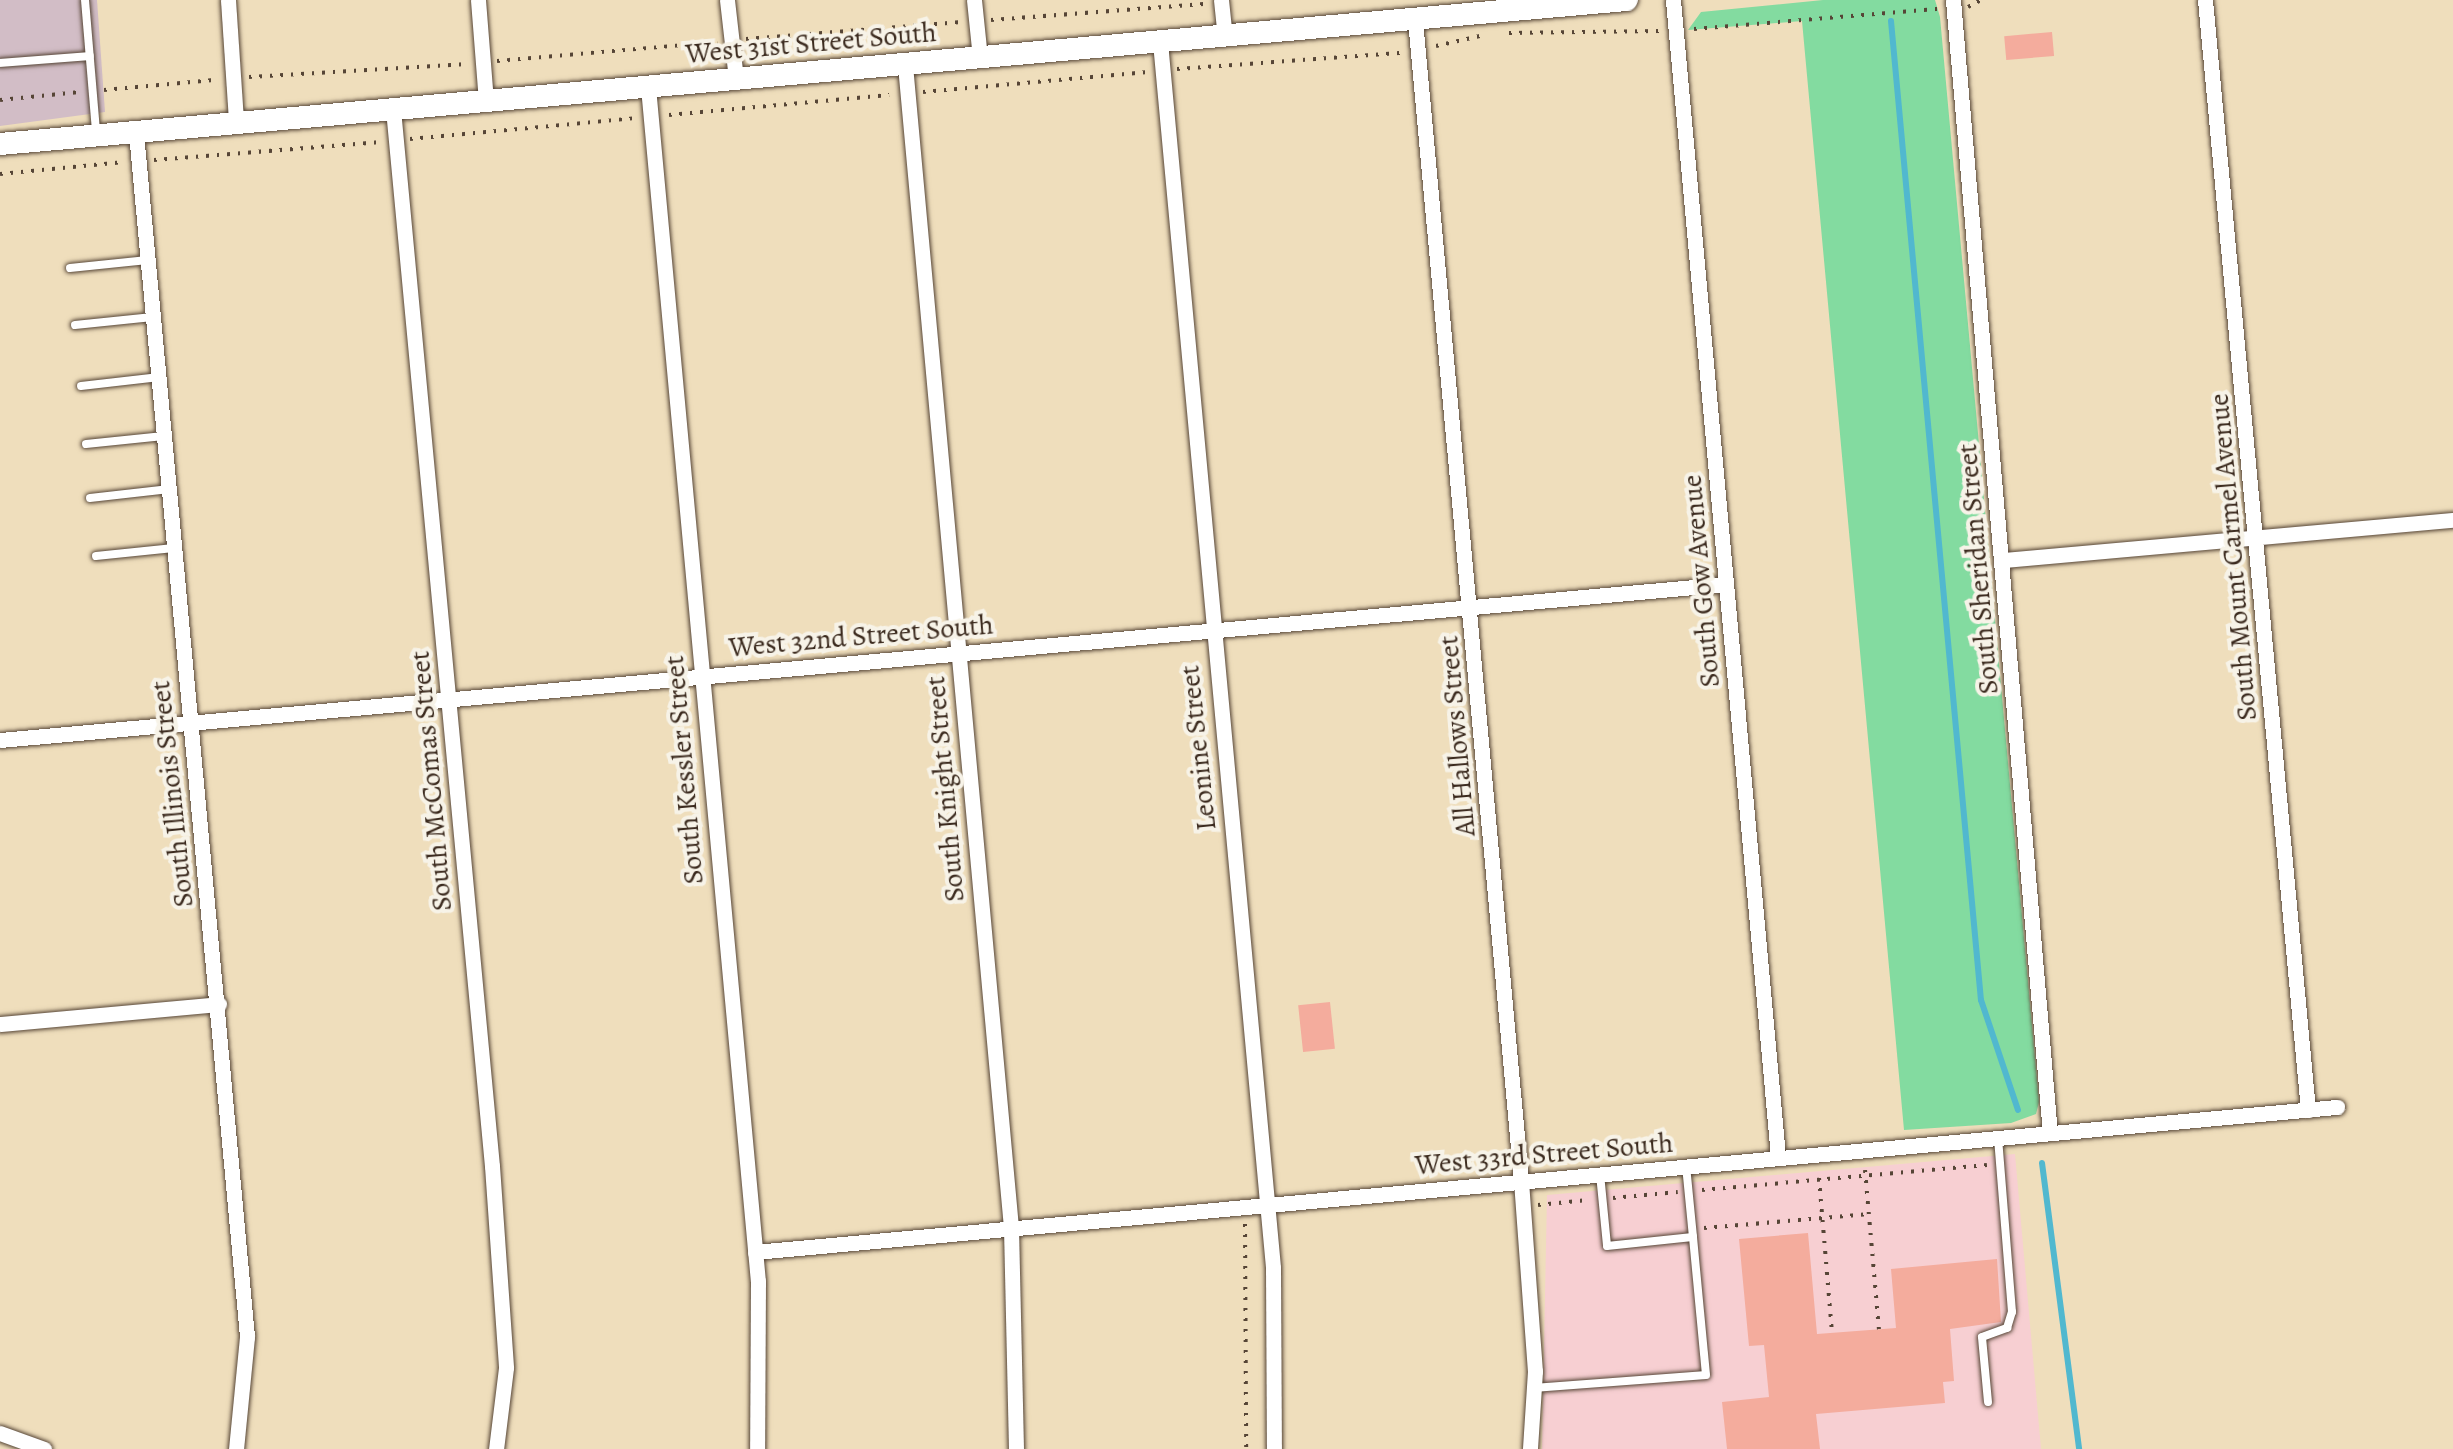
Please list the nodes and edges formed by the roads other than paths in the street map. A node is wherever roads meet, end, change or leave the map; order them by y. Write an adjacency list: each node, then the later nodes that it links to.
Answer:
1 (85, 0): 15 (lane)
2 (228, 0): 23 (street)
3 (478, 0): 21 (street)
4 (727, 0): 19 (street)
5 (974, 0): 16 (street)
6 (1221, 0): 13 (street)
7 (1626, 0): 11 (street, West 31st Street South)
8 (1673, 0): 42 (street, South Gow Avenue)
9 (2205, 0): 38 (street, South Mount Carmel Avenue)
10 (1953, 4): 41 (street, South Sheridan Street)
11 (1468, 7): 12 (street, West 31st Street South)
12 (1415, 20): 13 (street, West 31st Street South); 43 (street, All Hallows Street)
13 (1225, 36): 14 (street, West 31st Street South)
14 (1160, 42): 16 (street, West 31st Street South); 44 (street, Leonine Street)
15 (90, 56): 17 (lane); 25 (lane)
16 (980, 58): 18 (street, West 31st Street South)
17 (0, 64)
18 (906, 64): 19 (street, West 31st Street South); 45 (street, South Knight Street)
19 (736, 80): 20 (street, West 31st Street South)
20 (648, 87): 21 (street, West 31st Street South); 46 (street, South Kessler Street)
21 (486, 101): 22 (street, West 31st Street South)
22 (394, 109): 23 (street, West 31st Street South); 47 (street, South McComas Street)
23 (236, 122): 24 (street, West 31st Street South)
24 (136, 132): 25 (street, West 31st Street South); 27 (street, South Illinois Street)
25 (96, 136): 26 (street, West 31st Street South)
26 (0, 144)
27 (148, 260): 28 (lane); 29 (street, South Illinois Street)
28 (70, 268)
29 (153, 317): 30 (lane); 31 (street, South Illinois Street)
30 (75, 326)
31 (158, 377): 32 (lane); 33 (street, South Illinois Street)
32 (81, 386)
33 (164, 436): 34 (lane); 35 (street, South Illinois Street)
34 (86, 444)
35 (169, 490): 36 (lane); 39 (street, South Illinois Street)
36 (90, 498)
37 (2453, 520): 38 (street)
38 (2256, 536): 41 (street); 53 (street, South Mount Carmel Avenue)
39 (174, 548): 40 (lane); 48 (street, South Illinois Street)
40 (96, 556)
41 (2003, 560): 54 (street, South Sheridan Street)
42 (1726, 584): 43 (street, West 32nd Street South); 56 (street, South Gow Avenue)
43 (1471, 607): 44 (street, West 32nd Street South); 59 (street, All Hallows Street)
44 (1211, 629): 45 (street, West 32nd Street South); 60 (street, Leonine Street)
45 (957, 653): 46 (street, West 32nd Street South); 61 (street, South Knight Street)
46 (700, 676): 47 (street, West 32nd Street South); 63 (street, South Kessler Street)
47 (448, 699): 48 (street, West 32nd Street South); 69 (street, South McComas Street)
48 (190, 723): 49 (street, West 32nd Street South); 50 (street, South Illinois Street)
49 (0, 740)
50 (219, 1004): 51 (street); 68 (street, South Illinois Street)
51 (0, 1024)
52 (2337, 1106): 53 (street, West 33rd Street South)
53 (2308, 1110): 54 (street, West 33rd Street South)
54 (2050, 1133): 55 (street, West 33rd Street South)
55 (1998, 1138): 56 (street, West 33rd Street South); 65 (lane)
56 (1778, 1157): 57 (street, West 33rd Street South)
57 (1686, 1166): 58 (street, West 33rd Street South); 62 (lane)
58 (1600, 1174): 59 (street, West 33rd Street South); 62 (lane)
59 (1522, 1181): 60 (street, West 33rd Street South); 64 (street, All Hallows Street)
60 (1268, 1204): 61 (street, West 33rd Street South); 72 (street, Leonine Street)
61 (1011, 1228): 63 (street, West 33rd Street South); 71 (street, South Knight Street)
62 (1692, 1234): 64 (lane)
63 (755, 1252): 70 (street, South Kessler Street)
64 (1534, 1388): 73 (street, All Hallows Street)
65 (1988, 1402)
66 (0, 1433): 67 (street)
67 (44, 1449)
68 (236, 1449)
69 (496, 1449)
70 (757, 1449)
71 (1016, 1449)
72 (1274, 1449)
73 (1530, 1449)

